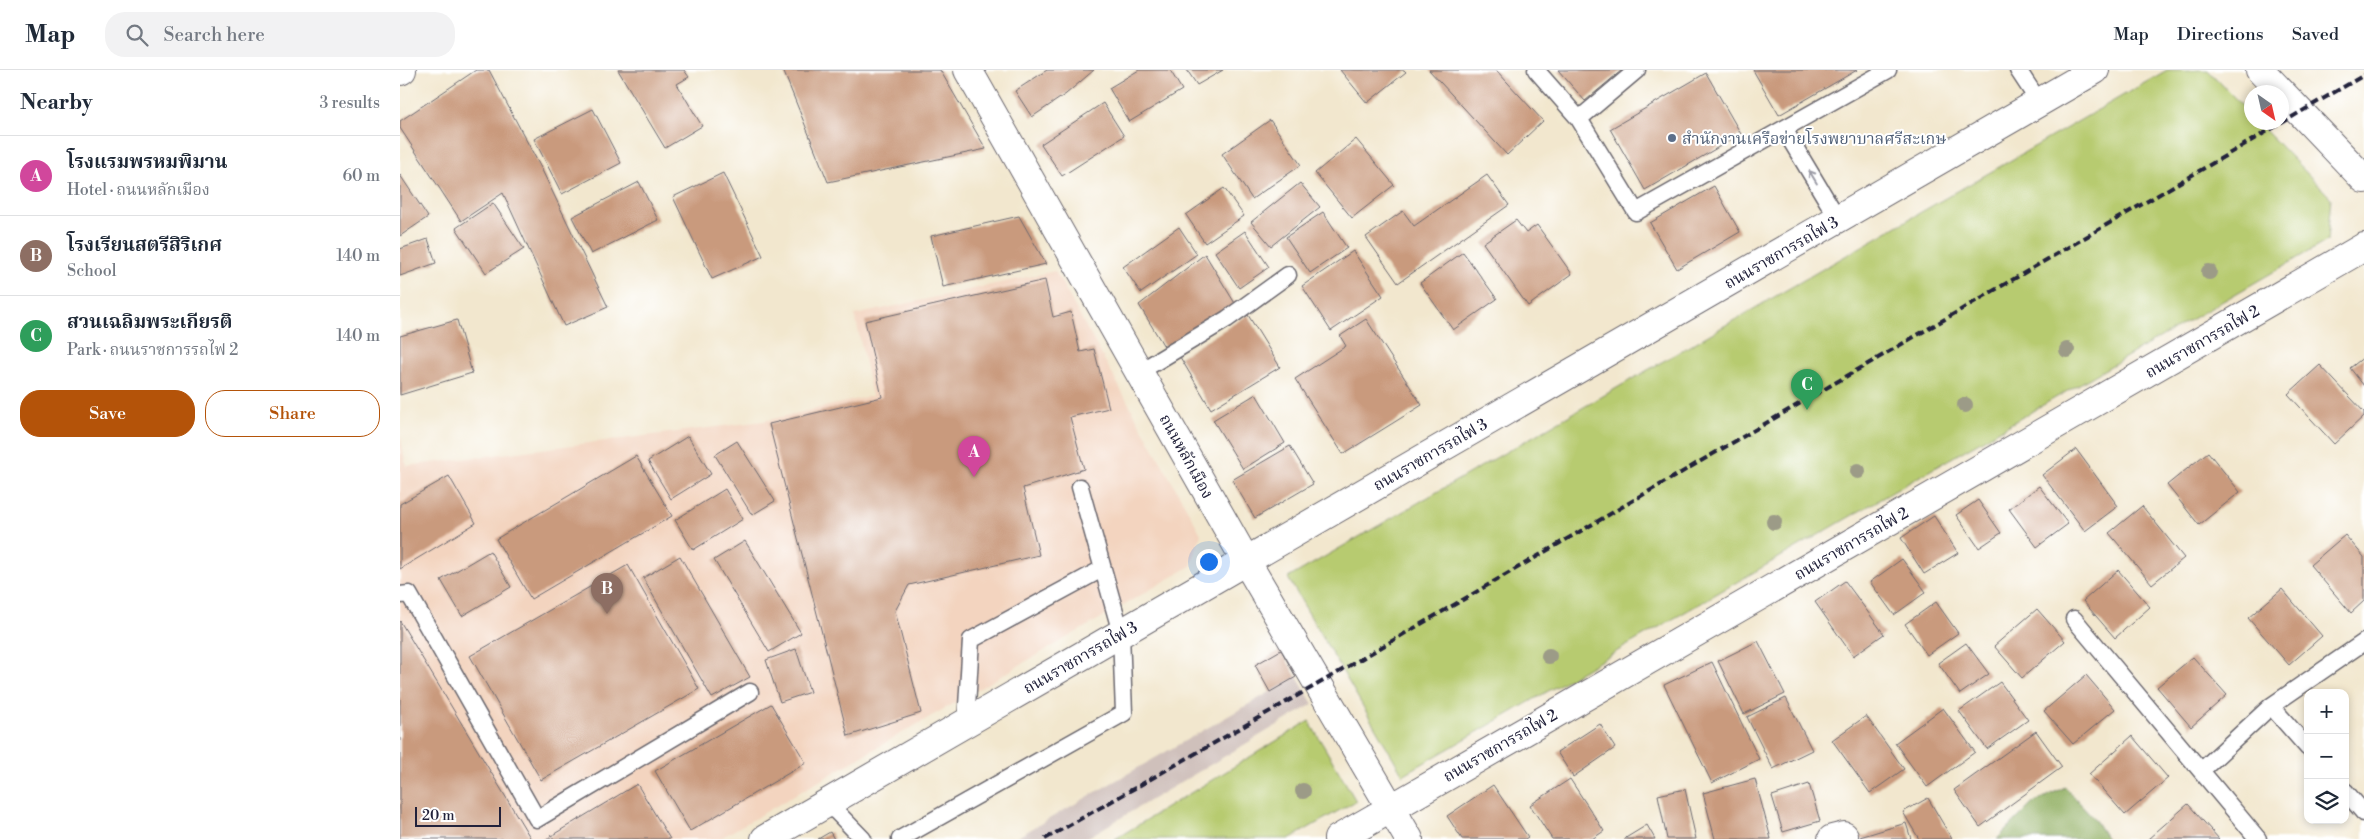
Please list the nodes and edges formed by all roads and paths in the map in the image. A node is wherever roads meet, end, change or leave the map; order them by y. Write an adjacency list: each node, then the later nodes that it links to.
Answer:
1 (968, 70): 15 (street, ถนนหลักเมือง)
2 (1536, 70): 9 (lane)
3 (1637, 70): 9 (lane)
4 (1888, 70): 10 (lane)
5 (2018, 70): 8 (lane)
6 (2095, 70): 8 (street, ถนนราชการรถไฟ 3)
7 (2260, 70): 11 (street)
8 (2039, 102): 12 (street, ถนนราชการรถไฟ 3)
9 (1579, 119): 10 (lane)
10 (1784, 129): 12 (lane, one-way to 10)
11 (2364, 179)
12 (1838, 219): 17 (street, ถนนราชการรถไฟ 3)
13 (2364, 247): 30 (street, ถนนราชการรถไฟ 2)
14 (1288, 275): 15 (lane)
15 (1139, 372): 17 (street, ถนนหลักเมือง)
16 (1080, 488): 18 (lane)
17 (1246, 560): 21 (street, ถนนราชการรถไฟ 3); 30 (street, ถนนหลักเมือง)
18 (1102, 569): 21 (lane); 25 (lane)
19 (400, 594): 23 (lane)
20 (2074, 619): 27 (lane)
21 (1121, 633): 25 (street, ถนนราชการรถไฟ 3); 34 (lane)
22 (2364, 642): 24 (lane)
23 (750, 692)
24 (2271, 706): 26 (lane); 27 (lane)
25 (966, 723): 29 (street, ถนนราชการรถไฟ 3)
26 (2304, 743)
27 (2202, 771): 37 (lane)
28 (2349, 796): 31 (lane)
29 (828, 803): 32 (street, ถนนราชการรถไฟ 3); 33 (lane)
30 (1391, 808): 35 (street, ถนนราชการรถไฟ 2); 36 (street, ถนนหลักเมือง)
31 (2364, 813)
32 (765, 839)
33 (863, 839)
34 (900, 839)
35 (1338, 839)
36 (1409, 839)
37 (2258, 839)

